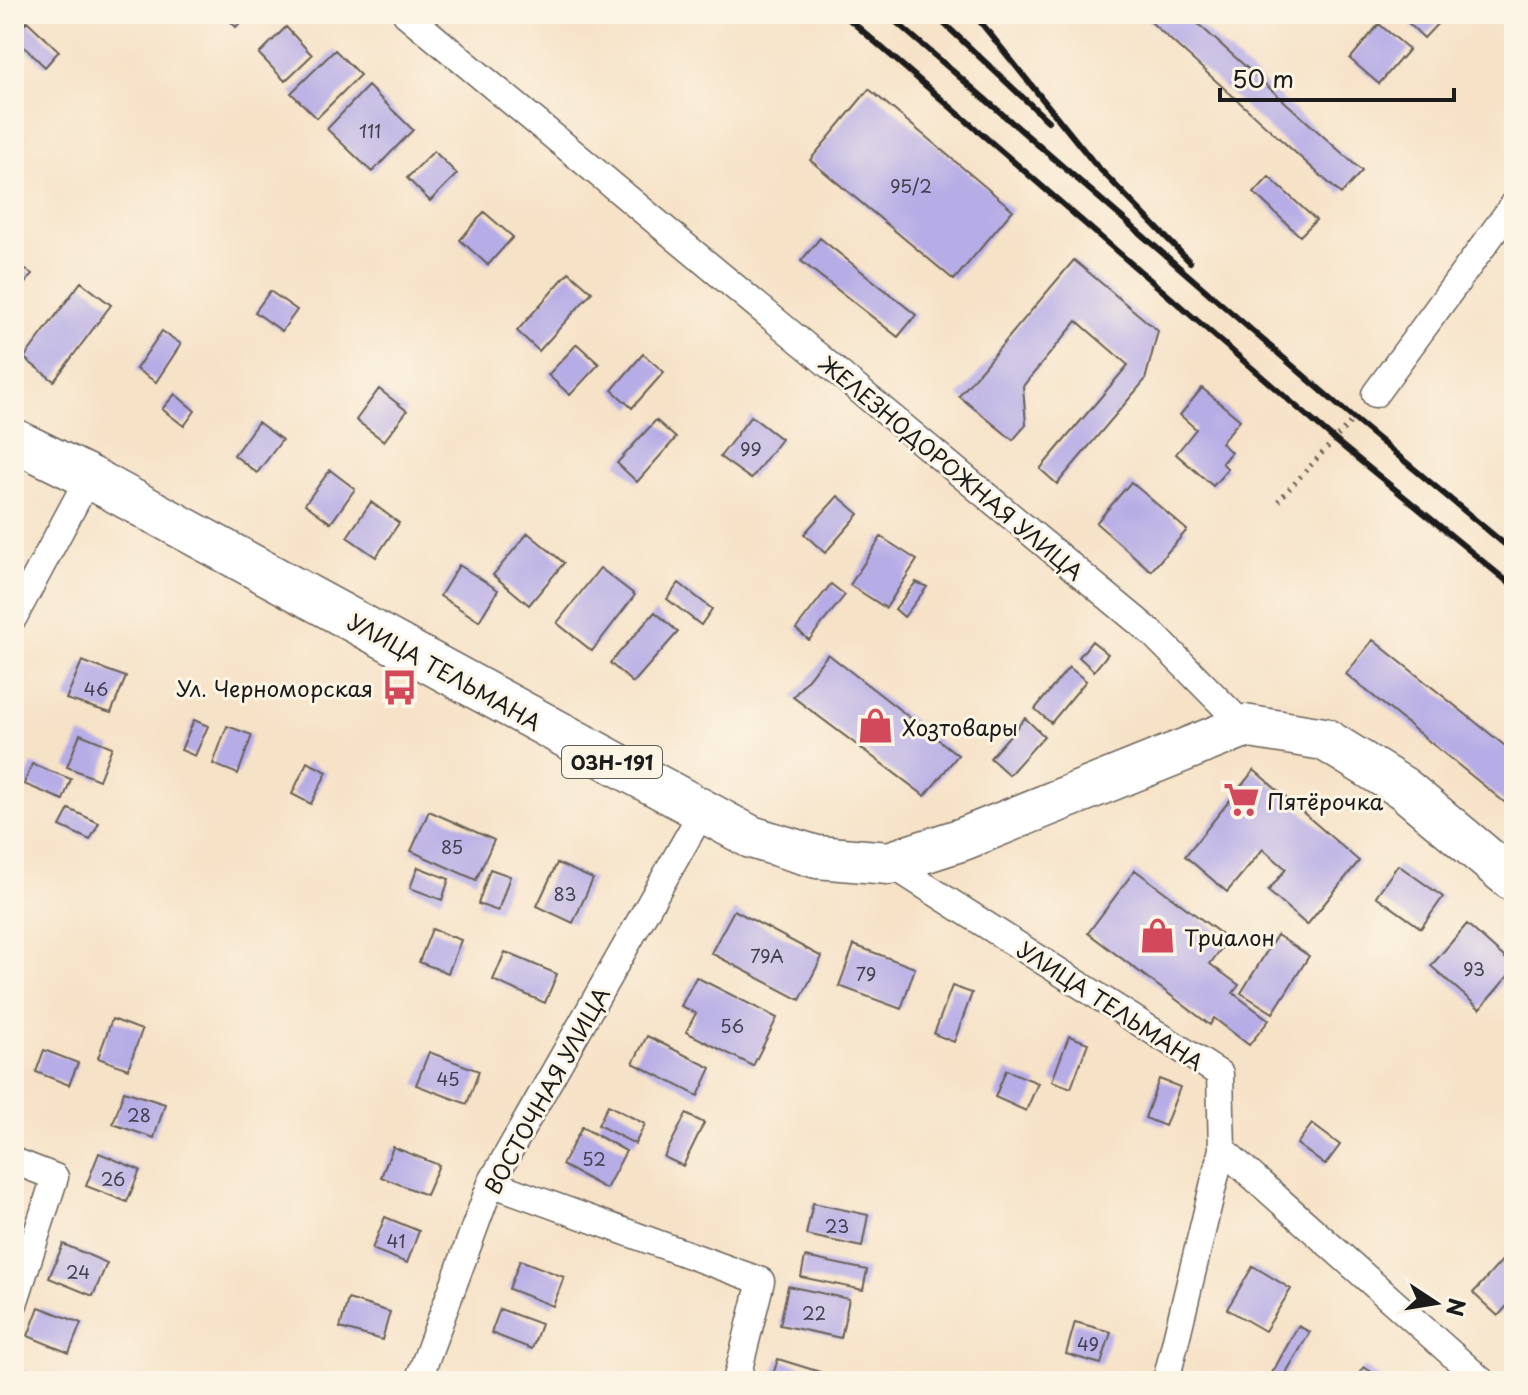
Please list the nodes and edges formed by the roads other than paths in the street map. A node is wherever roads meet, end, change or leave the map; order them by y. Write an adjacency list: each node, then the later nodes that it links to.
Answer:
1 (406, 14): 7 (street, ЖЕЛЕЗНОДОРОЖНАЯ УЛИЦА)
2 (1514, 204): 3 (street)
3 (1375, 394)
4 (14, 440): 5 (main road, УЛИЦА ТЕЛЬМАНА / 03Н-191)
5 (89, 477): 6 (street); 8 (main road, УЛИЦА ТЕЛЬМАНА / 03Н-191)
6 (14, 617)
7 (1244, 726): 9 (main road, УЛИЦА ТЕЛЬМАНА / 03Н-191); 10 (main road)
8 (702, 812): 9 (main road, УЛИЦА ТЕЛЬМАНА / 03Н-191); 13 (street, ВОСТОЧНАЯ УЛИЦА)
9 (889, 863): 11 (street, УЛИЦА ТЕЛЬМАНА)
10 (1514, 881)
11 (1222, 1149): 17 (street); 18 (street)
12 (14, 1161): 14 (street)
13 (491, 1183): 15 (street, ВОСТОЧНАЯ УЛИЦА); 16 (street)
14 (14, 1304)
15 (418, 1381)
16 (736, 1381)
17 (1166, 1381)
18 (1482, 1381)

